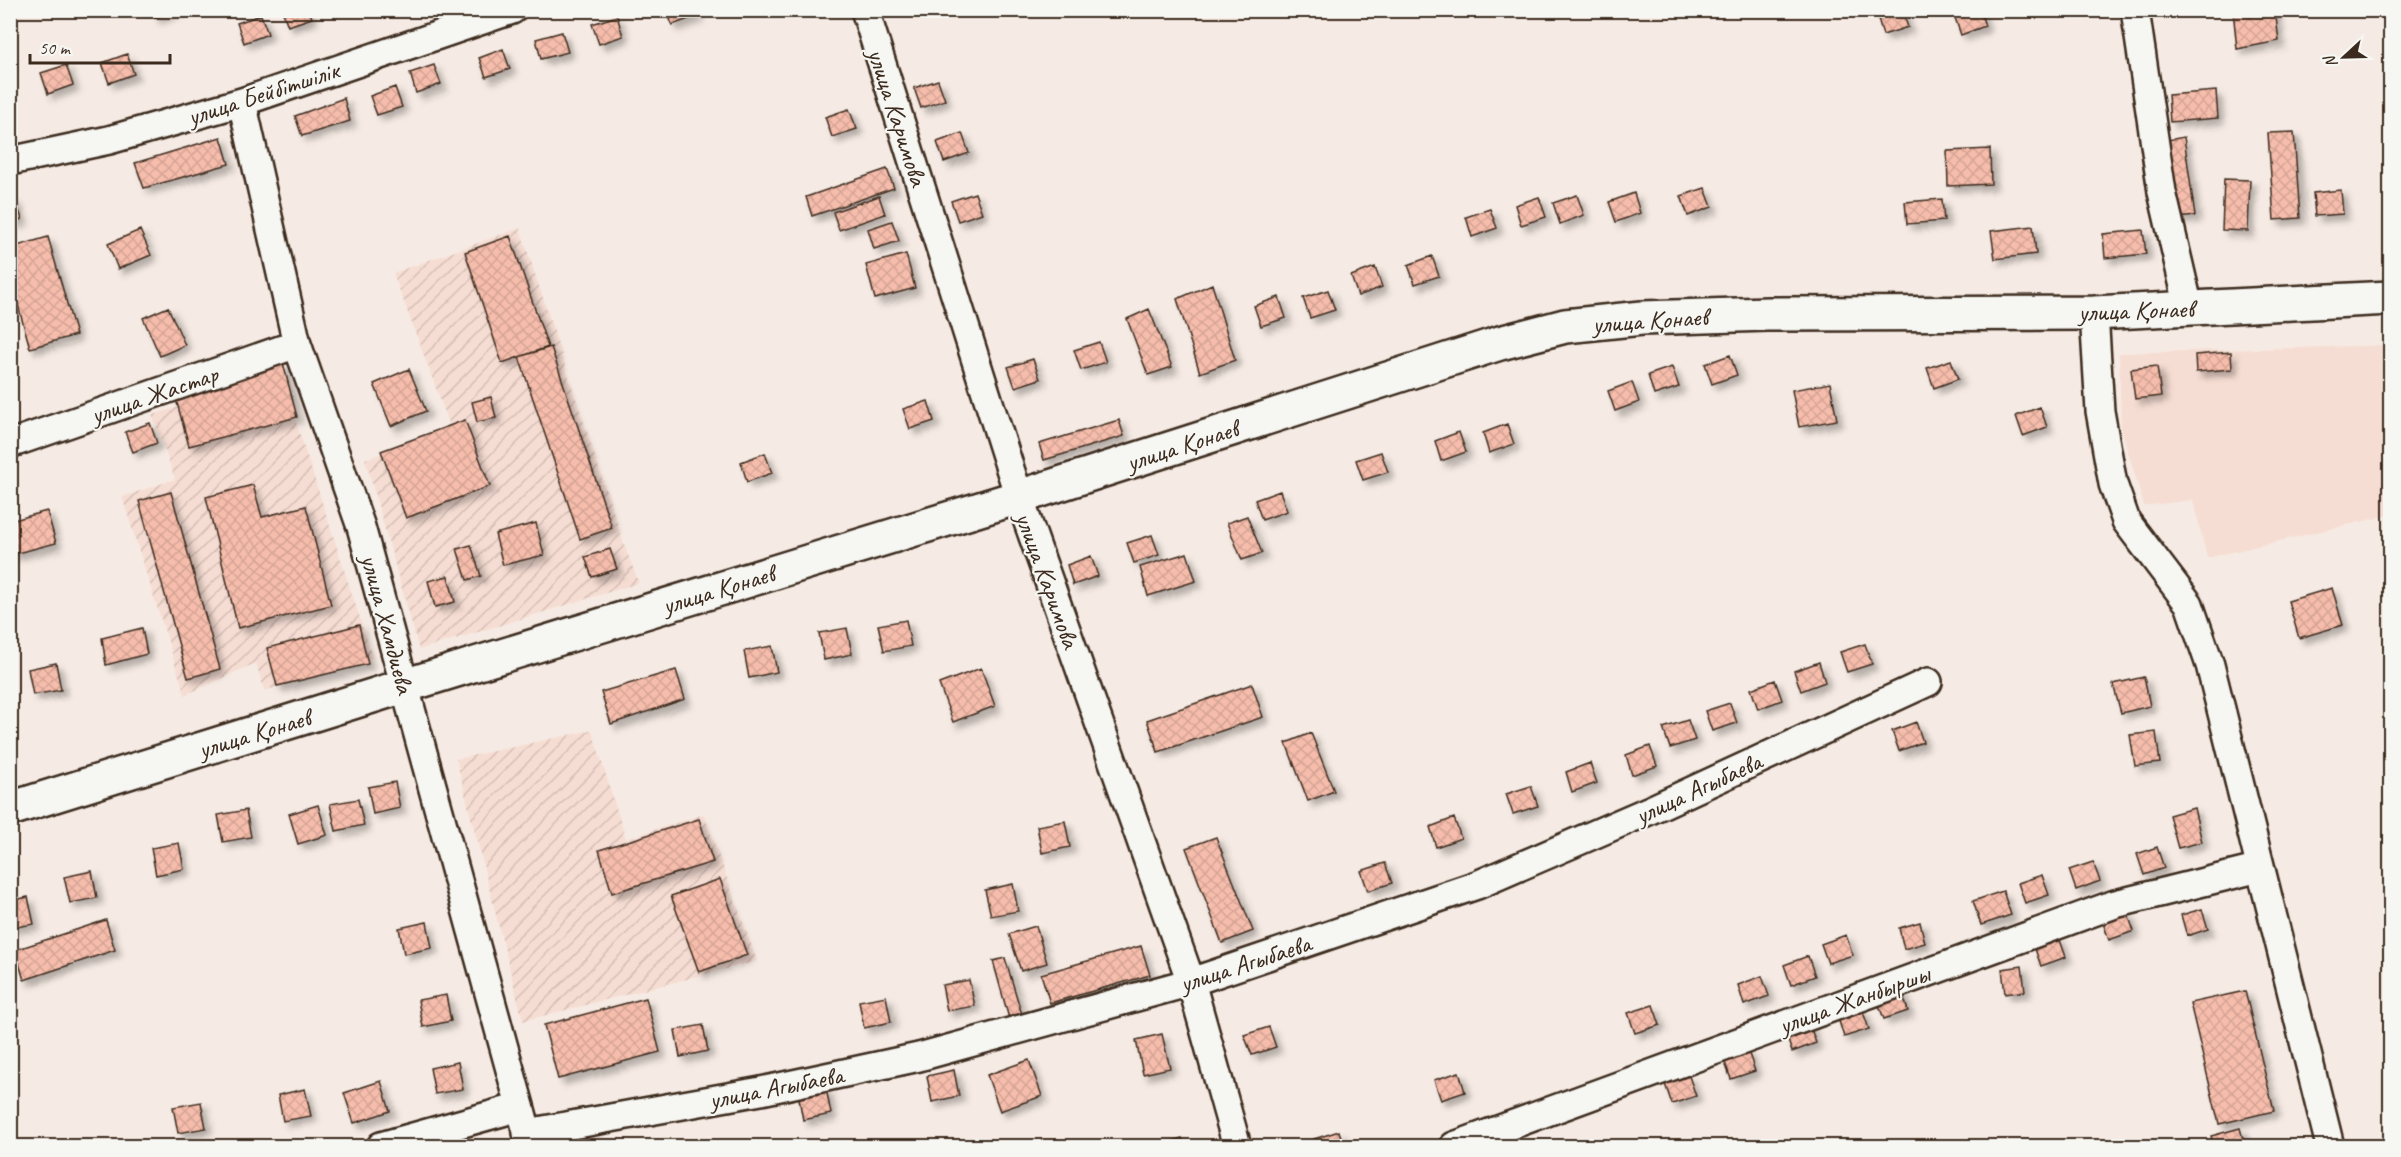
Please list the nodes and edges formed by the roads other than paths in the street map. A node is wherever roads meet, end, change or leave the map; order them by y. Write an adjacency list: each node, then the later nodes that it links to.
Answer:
1 (512, 10): 4 (street, улица Бейбітшілік)
2 (865, 10): 11 (street, улица Каримова)
3 (2135, 10): 7 (street)
4 (242, 102): 5 (street, улица Бейбітшілік); 9 (street, улица Хамдиева)
5 (10, 161)
6 (2391, 298): 7 (main road, улица Қонаев)
7 (2189, 308): 8 (main road, улица Қонаев)
8 (2094, 313): 11 (main road, улица Қонаев); 15 (street)
9 (297, 344): 10 (street, улица Жастар); 13 (street, улица Хамдиева)
10 (10, 444)
11 (1019, 497): 13 (main road, улица Қонаев); 16 (street, улица Каримова)
12 (1928, 682): 16 (street, улица Агыбаева)
13 (404, 686): 14 (main road, улица Қонаев); 17 (street, улица Хамдиева)
14 (10, 809)
15 (2260, 868): 21 (street, улица Жанбыршы); 22 (street)
16 (1191, 982): 18 (street, улица Агыбаева); 20 (street, улица Каримова)
17 (519, 1107): 18 (street, улица Хамдиева); 19 (street)
18 (529, 1140)
19 (381, 1146)
20 (1237, 1146)
21 (1454, 1146)
22 (2330, 1146)

